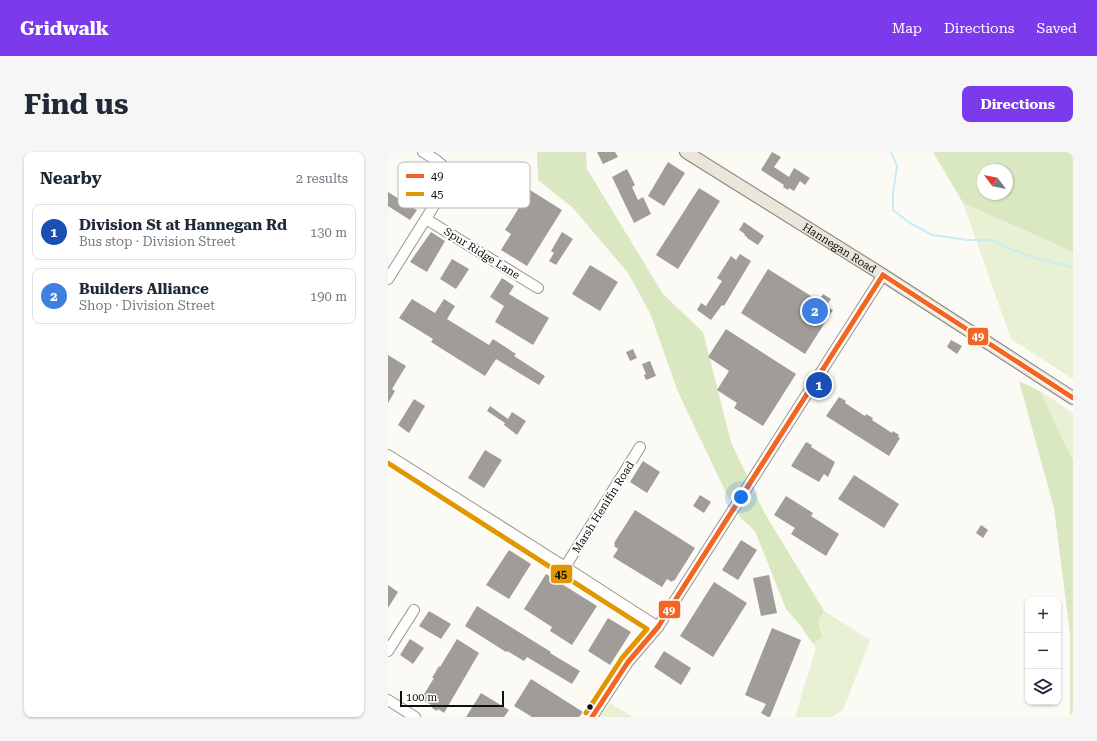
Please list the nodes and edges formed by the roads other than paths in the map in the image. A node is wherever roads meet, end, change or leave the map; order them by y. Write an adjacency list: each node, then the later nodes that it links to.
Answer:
1 (423, 152): 3 (street)
2 (686, 152): 6 (main road, Hannegan Road)
3 (437, 162)
4 (433, 208): 5 (street)
5 (426, 219): 7 (street); 8 (street, Spur Ridge Lane)
6 (883, 276): 9 (main road, Hannegan Road); 14 (street)
7 (388, 279)
8 (538, 288)
9 (1073, 398)
10 (640, 447): 12 (street, Marsh Henifin Road)
11 (388, 455): 12 (street)
12 (566, 567): 14 (street)
13 (414, 610): 15 (street)
14 (658, 627): 18 (street)
15 (388, 651)
16 (388, 700): 17 (street)
17 (414, 717)
18 (592, 717)

